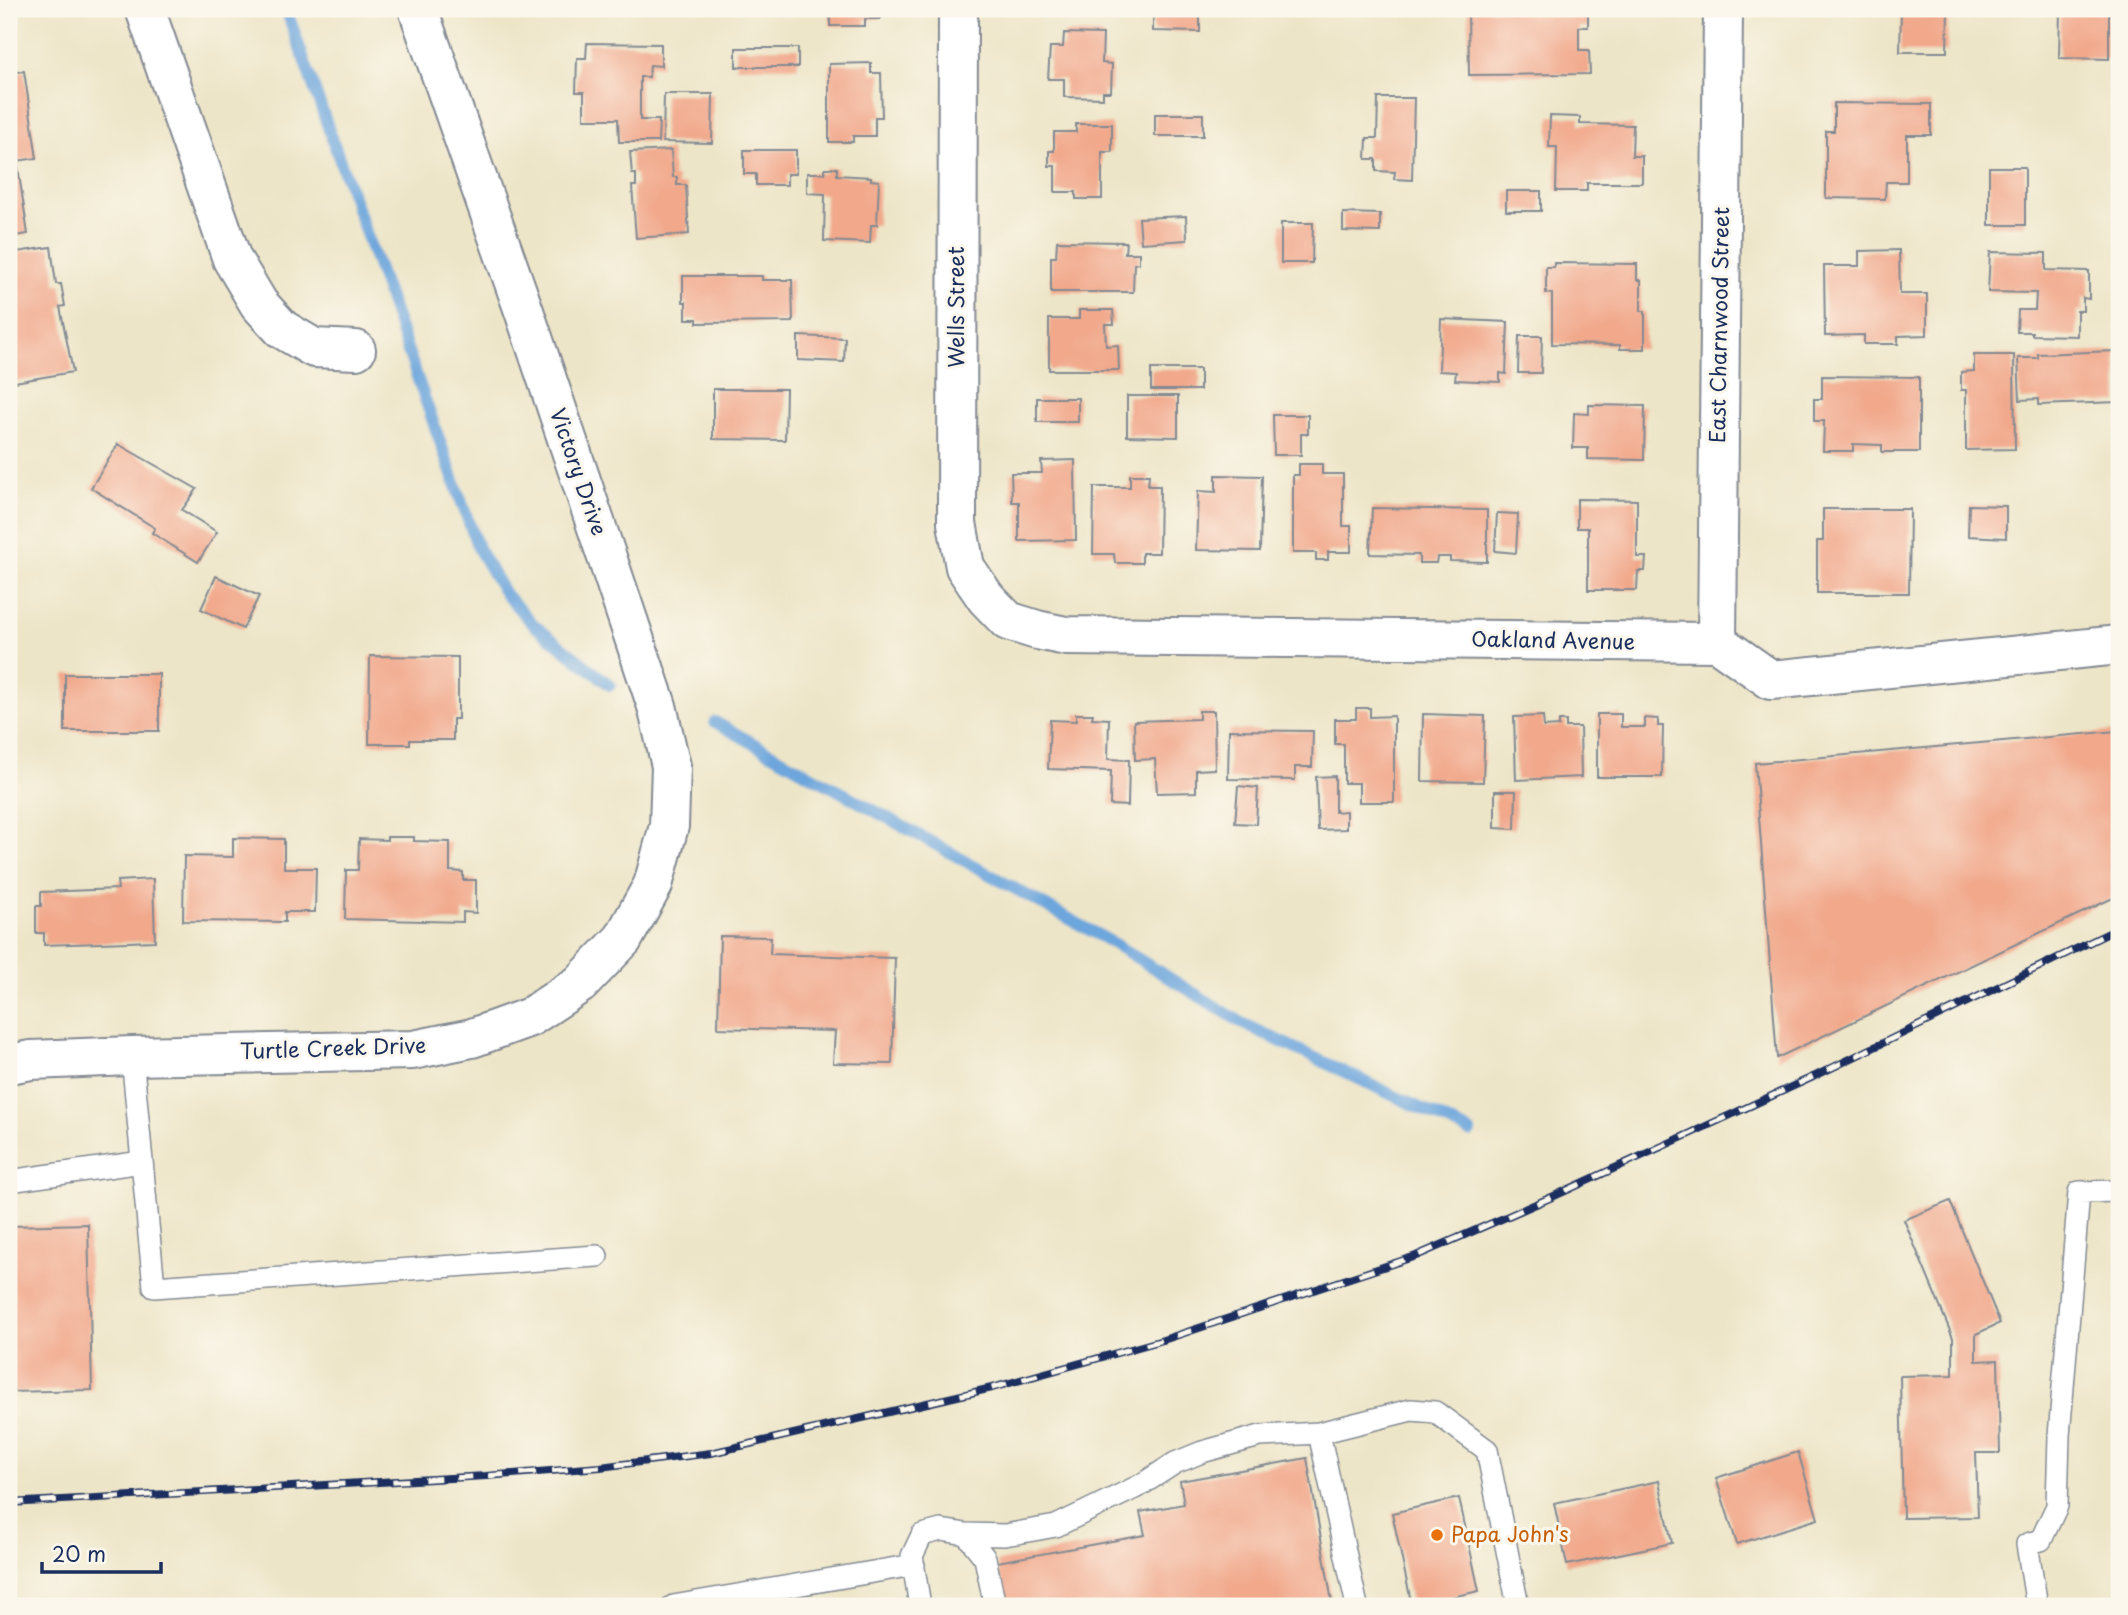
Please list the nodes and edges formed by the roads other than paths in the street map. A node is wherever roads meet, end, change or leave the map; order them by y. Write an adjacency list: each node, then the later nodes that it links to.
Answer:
1 (145, 9): 5 (street)
2 (418, 9): 9 (street, Victory Drive)
3 (958, 9): 6 (street, Wells Street)
4 (1723, 9): 7 (street, East Charnwood Street)
5 (356, 350)
6 (986, 598): 7 (street, Oakland Avenue)
7 (1717, 642): 8 (street)
8 (2119, 645)
9 (623, 939): 10 (street, Turtle Creek Drive)
10 (132, 1056): 11 (street, Turtle Creek Drive); 12 (lane)
11 (9, 1064)
12 (142, 1162): 13 (lane); 15 (lane)
13 (9, 1181)
14 (2119, 1191): 24 (lane)
15 (597, 1256)
16 (1319, 1433): 17 (lane); 22 (lane); 23 (lane)
17 (966, 1534): 18 (lane); 21 (lane)
18 (914, 1565): 19 (lane); 20 (lane)
19 (673, 1606)
20 (920, 1606)
21 (995, 1606)
22 (1357, 1606)
23 (1518, 1606)
24 (2037, 1606)

